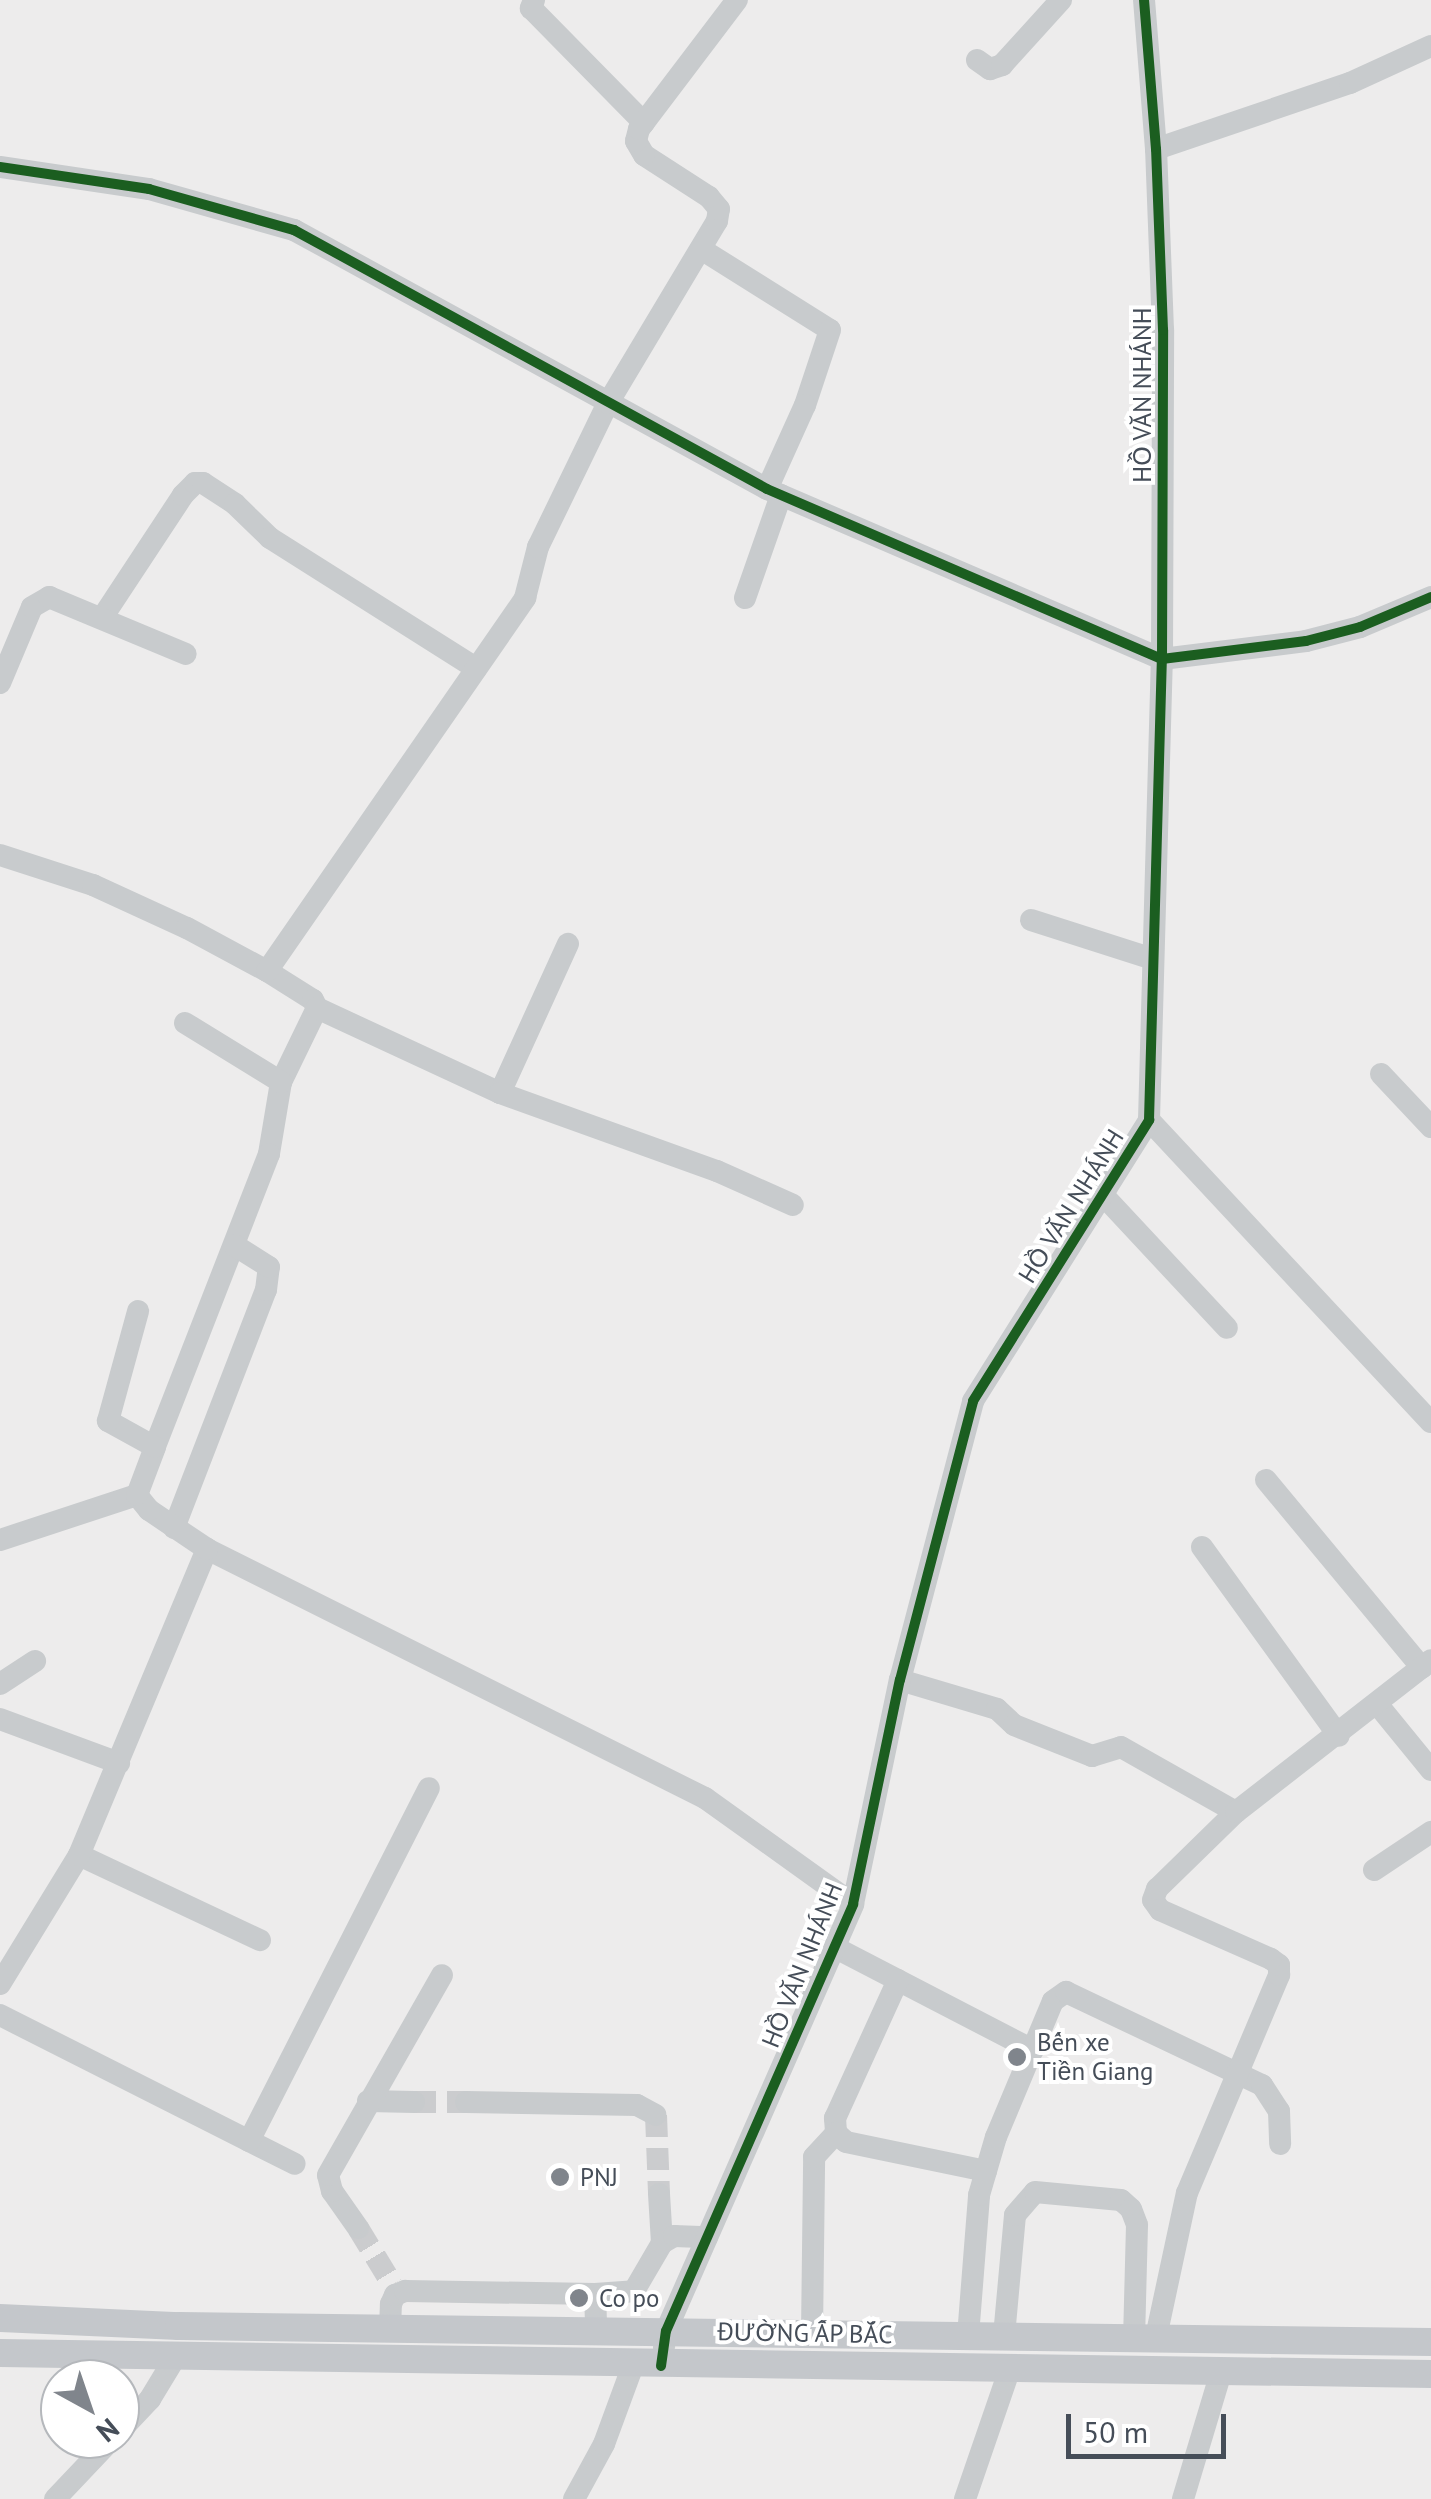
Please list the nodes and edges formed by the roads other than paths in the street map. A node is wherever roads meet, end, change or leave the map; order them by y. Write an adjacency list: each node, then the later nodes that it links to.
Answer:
1 (534, 0): 7 (street)
2 (737, 0): 7 (street)
3 (1061, 0): 6 (street)
4 (1144, 0): 8 (street, HỒ VĂN NHÁNH)
5 (1431, 46): 8 (street)
6 (977, 60)
7 (644, 123): 10 (street)
8 (1156, 149): 17 (street, HỒ VĂN NHÁNH)
9 (0, 167): 11 (street)
10 (701, 248): 11 (street); 12 (street)
11 (608, 403): 12 (street); 18 (street)
12 (774, 492): 14 (street); 17 (street)
13 (1431, 597): 17 (street)
14 (745, 598)
15 (102, 618): 16 (street); 18 (street); 19 (street)
16 (186, 654)
17 (1162, 659): 23 (street, HỒ VĂN NHÁNH)
18 (476, 668): 24 (street)
19 (0, 683)
20 (0, 855): 24 (street)
21 (1031, 920): 23 (street)
22 (568, 944): 29 (street)
23 (1154, 959): 30 (street, HỒ VĂN NHÁNH)
24 (266, 971): 25 (street)
25 (317, 1008): 28 (street); 29 (street)
26 (185, 1023): 28 (street)
27 (1381, 1074): 31 (street)
28 (282, 1082): 34 (street)
29 (500, 1094): 33 (street)
30 (1148, 1120): 32 (street, HỒ VĂN NHÁNH); 37 (street)
31 (1431, 1127)
32 (1102, 1194): 36 (street); 47 (street, HỒ VĂN NHÁNH)
33 (793, 1204)
34 (234, 1245): 38 (street); 41 (street)
35 (138, 1311): 38 (street)
36 (1227, 1328)
37 (1431, 1422)
38 (155, 1447): 40 (street)
39 (1266, 1480): 46 (street)
40 (137, 1496): 41 (street); 42 (street)
41 (174, 1528): 44 (street)
42 (0, 1540)
43 (1202, 1547): 51 (street)
44 (207, 1549): 52 (street); 59 (street)
45 (35, 1661): 48 (street)
46 (1426, 1664): 49 (street)
47 (900, 1680): 55 (street); 59 (street, HỒ VĂN NHÁNH)
48 (0, 1684)
49 (1378, 1705): 51 (street); 53 (street)
50 (0, 1719): 52 (street)
51 (1338, 1736): 55 (street)
52 (119, 1763): 57 (street)
53 (1431, 1770)
54 (430, 1788): 73 (street)
55 (1236, 1812): 67 (street)
56 (1431, 1832): 58 (street)
57 (79, 1855): 60 (street); 64 (street)
58 (1374, 1870)
59 (853, 1904): 61 (street, HỒ VĂN NHÁNH)
60 (260, 1940)
61 (834, 1947): 63 (street); 79 (street, HỒ VĂN NHÁNH)
62 (442, 1975): 68 (street)
63 (898, 1980): 66 (street); 72 (street)
64 (0, 1984)
65 (0, 2015): 73 (street)
66 (1033, 2050): 67 (street); 76 (street)
67 (1236, 2070): 74 (street); 90 (street)
68 (368, 2102): 69 (street); 78 (street)
69 (414, 2102)
70 (466, 2102): 71 (street)
71 (656, 2115)
72 (836, 2134): 76 (street); 86 (street)
73 (249, 2141): 75 (street)
74 (1280, 2144)
75 (295, 2164)
76 (986, 2171): 88 (street)
77 (659, 2194): 80 (street)
78 (358, 2228)
79 (707, 2237): 80 (street); 85 (street, HỒ VĂN NHÁNH)
80 (662, 2244): 81 (street)
81 (596, 2294): 83 (street); 84 (street)
82 (0, 2318): 83 (main road, ĐƯỜNG ẤP BẮC)
83 (390, 2330): 84 (main road, ĐƯỜNG ẤP BẮC)
84 (596, 2331): 85 (main road, ĐƯỜNG ẤP BẮC)
85 (666, 2331): 86 (main road, ĐƯỜNG ẤP BẮC); 94 (street, HỒ VĂN NHÁNH)
86 (812, 2334): 87 (main road, ĐƯỜNG ẤP BẮC)
87 (911, 2335): 88 (main road, ĐƯỜNG ẤP BẮC); 95 (main road)
88 (968, 2336): 89 (main road, ĐƯỜNG ẤP BẮC)
89 (1004, 2336): 90 (main road, ĐƯỜNG ẤP BẮC); 90 (street)
90 (1145, 2337): 91 (main road, ĐƯỜNG ẤP BẮC)
91 (1431, 2342)
92 (0, 2352): 93 (main road, ĐƯỜNG ẤP BẮC)
93 (176, 2356): 94 (main road, ĐƯỜNG ẤP BẮC); 99 (street)
94 (647, 2365): 95 (main road, ĐƯỜNG ẤP BẮC); 102 (street, HỒ VĂN NHÁNH)
95 (907, 2368): 96 (main road, ĐƯỜNG ẤP BẮC)
96 (1010, 2368): 97 (main road, ĐƯỜNG ẤP BẮC); 103 (street)
97 (1221, 2372): 98 (main road, ĐƯỜNG ẤP BẮC); 104 (street)
98 (1431, 2374)
99 (140, 2409)
100 (93, 2459): 101 (street)
101 (55, 2499)
102 (574, 2499)
103 (965, 2499)
104 (1183, 2499)

